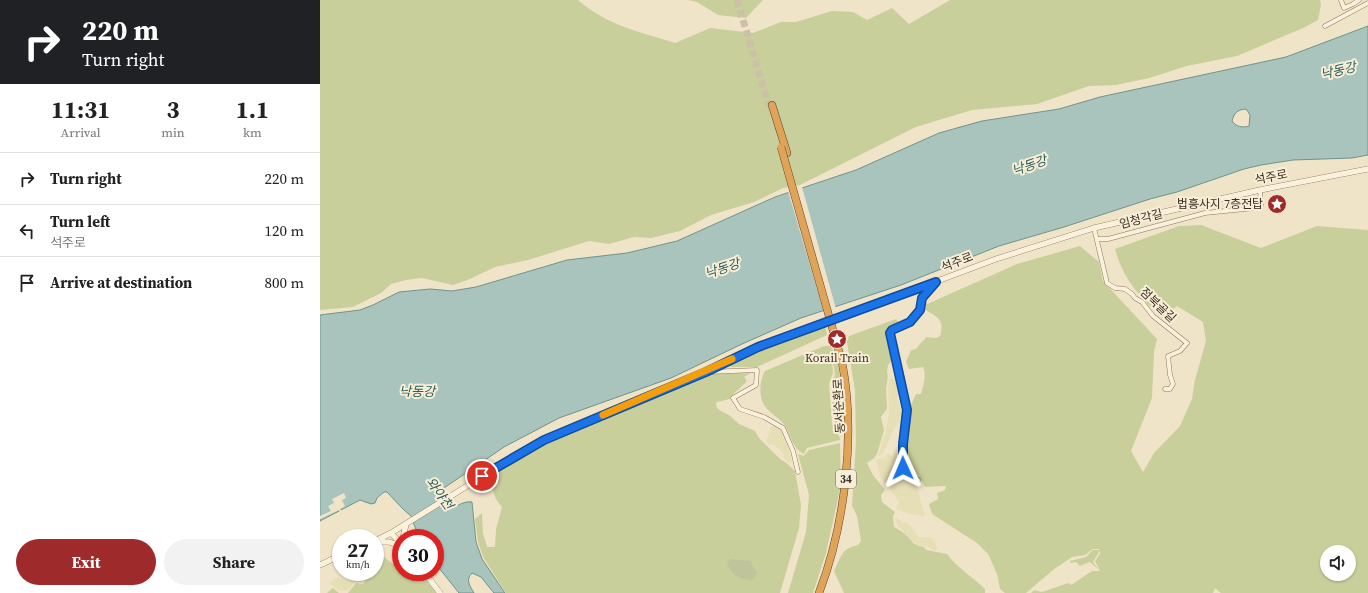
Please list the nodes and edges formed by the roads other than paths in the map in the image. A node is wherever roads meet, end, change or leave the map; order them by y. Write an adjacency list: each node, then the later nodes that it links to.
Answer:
1 (1341, 0): 4 (street)
2 (1359, 0): 4 (street)
3 (1368, 3): 5 (street)
4 (1353, 4): 5 (street)
5 (1351, 13): 6 (street)
6 (1325, 26)
7 (1368, 168): 8 (street, 석주로)
8 (1260, 190): 9 (street, 석주로); 10 (street, 임청각길)
9 (1094, 228): 10 (street, 점북골길); 11 (street, 석주로)
10 (1097, 239): 14 (street, 점북골길)
11 (936, 282): 13 (street, 석주로); 16 (street)
12 (844, 362): 12 (highway, 동서순환로 / 34, bridge); 26 (highway, 동서순환로 / 34); 27 (highway, 동서순환로 / 34)
13 (706, 372): 15 (street); 17 (street, 석주로)
14 (1164, 389)
15 (798, 472)
16 (918, 480)
17 (406, 524): 18 (street); 19 (street)
18 (398, 529)
19 (405, 529)
20 (392, 533): 21 (street)
21 (384, 537)
22 (332, 559): 23 (street)
23 (320, 564)
24 (431, 581): 25 (street)
25 (440, 593)
26 (819, 593)
27 (824, 593)

